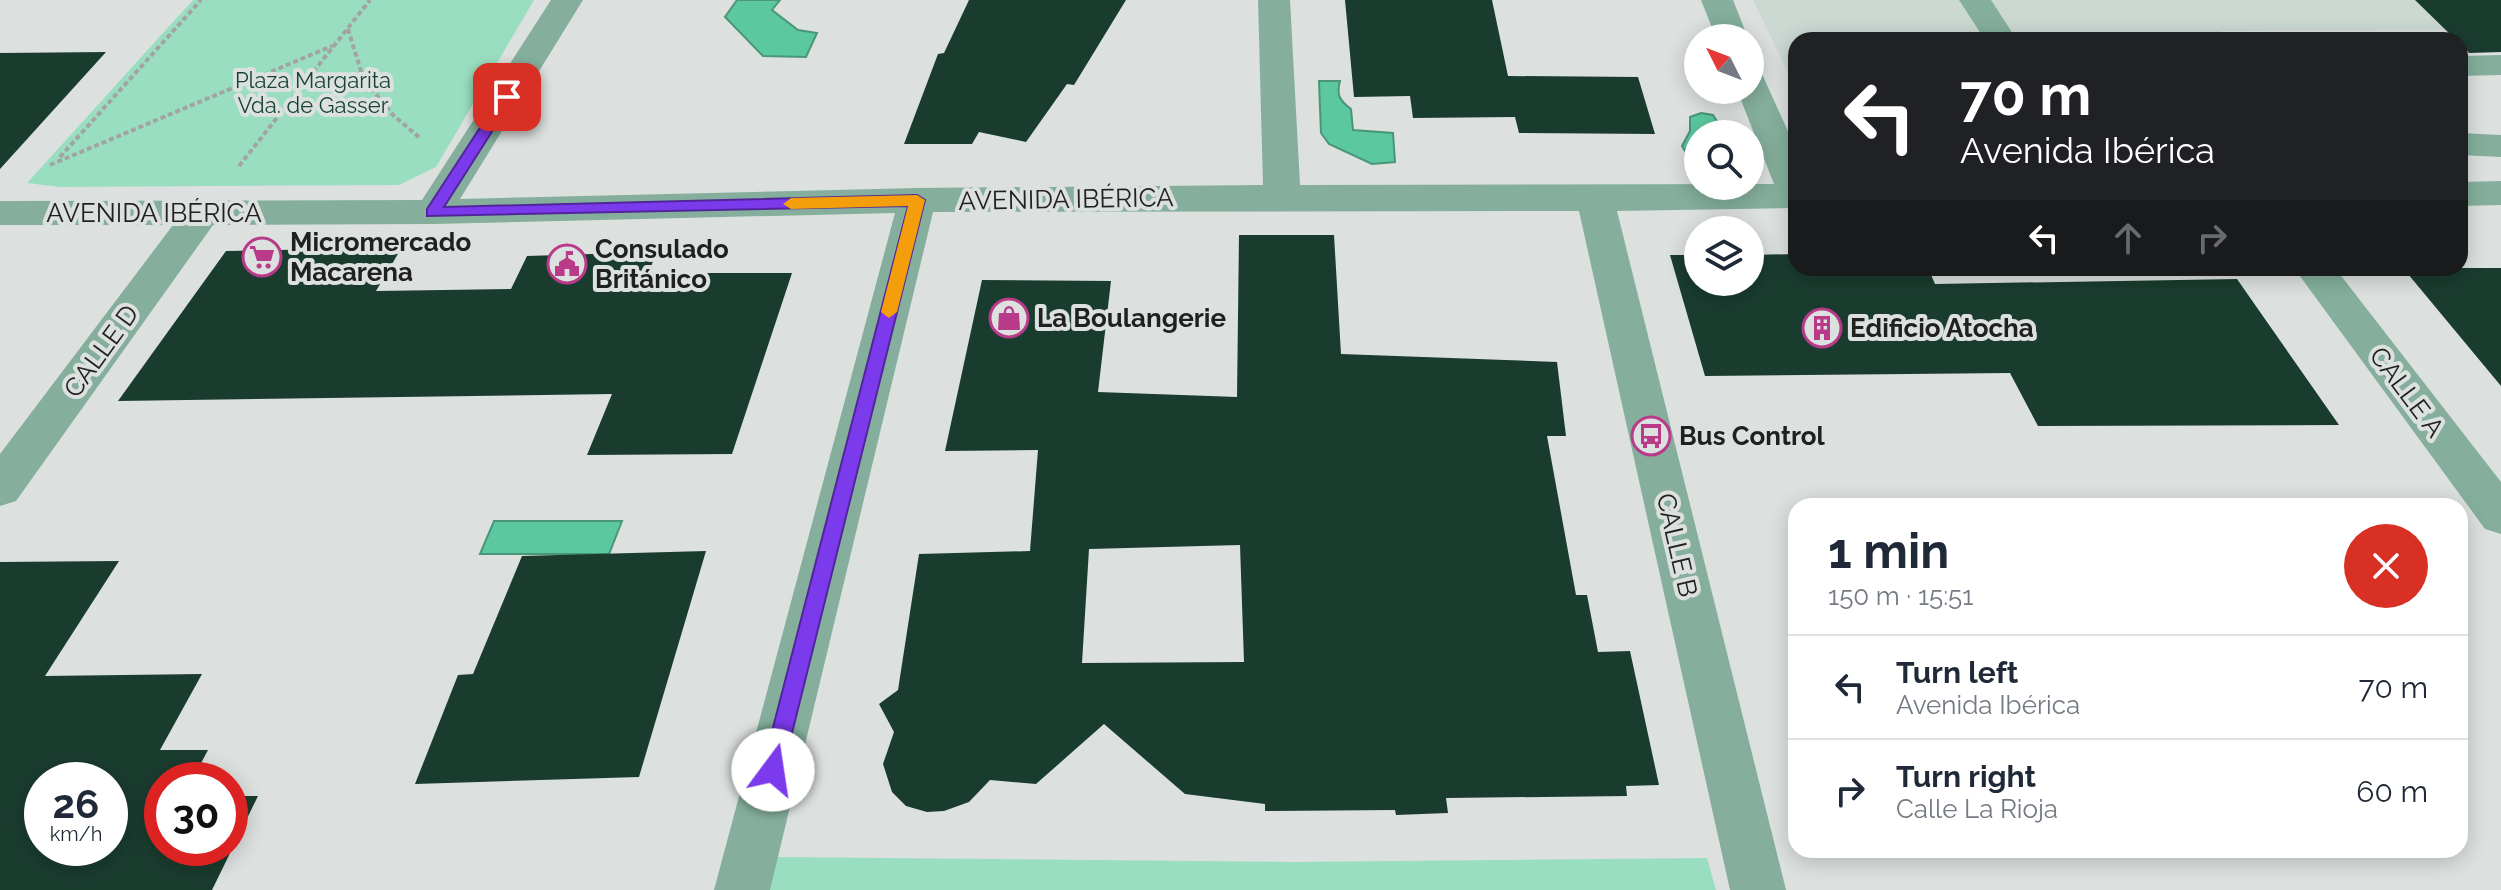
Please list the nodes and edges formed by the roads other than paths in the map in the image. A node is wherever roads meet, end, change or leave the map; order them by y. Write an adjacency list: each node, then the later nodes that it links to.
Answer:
1 (567, 0): 19 (street)
2 (1274, 0): 16 (street)
3 (1717, 0): 5 (street)
4 (1975, 0): 6 (street)
5 (1726, 24)
6 (1996, 32)
7 (2501, 65): 8 (street)
8 (2468, 66)
9 (1759, 104): 12 (street)
10 (2468, 144): 11 (street)
11 (2501, 146)
12 (1788, 174)
13 (2501, 193): 15 (street)
14 (1788, 194): 17 (street, AVENIDA IBÉRICA)
15 (2468, 194)
16 (1282, 197): 17 (street, AVENIDA IBÉRICA); 18 (street, AVENIDA IBÉRICA)
17 (1595, 199): 26 (street, CALLE B)
18 (917, 200): 19 (street, AVENIDA IBÉRICA); 25 (street)
19 (433, 212): 21 (street, AVENIDA IBÉRICA)
20 (1, 213): 21 (street, AVENIDA IBÉRICA)
21 (201, 214): 23 (street, CALLE D)
22 (2320, 276): 24 (street, CALLE A)
23 (0, 488)
24 (2501, 516)
25 (742, 890)
26 (1758, 890)

